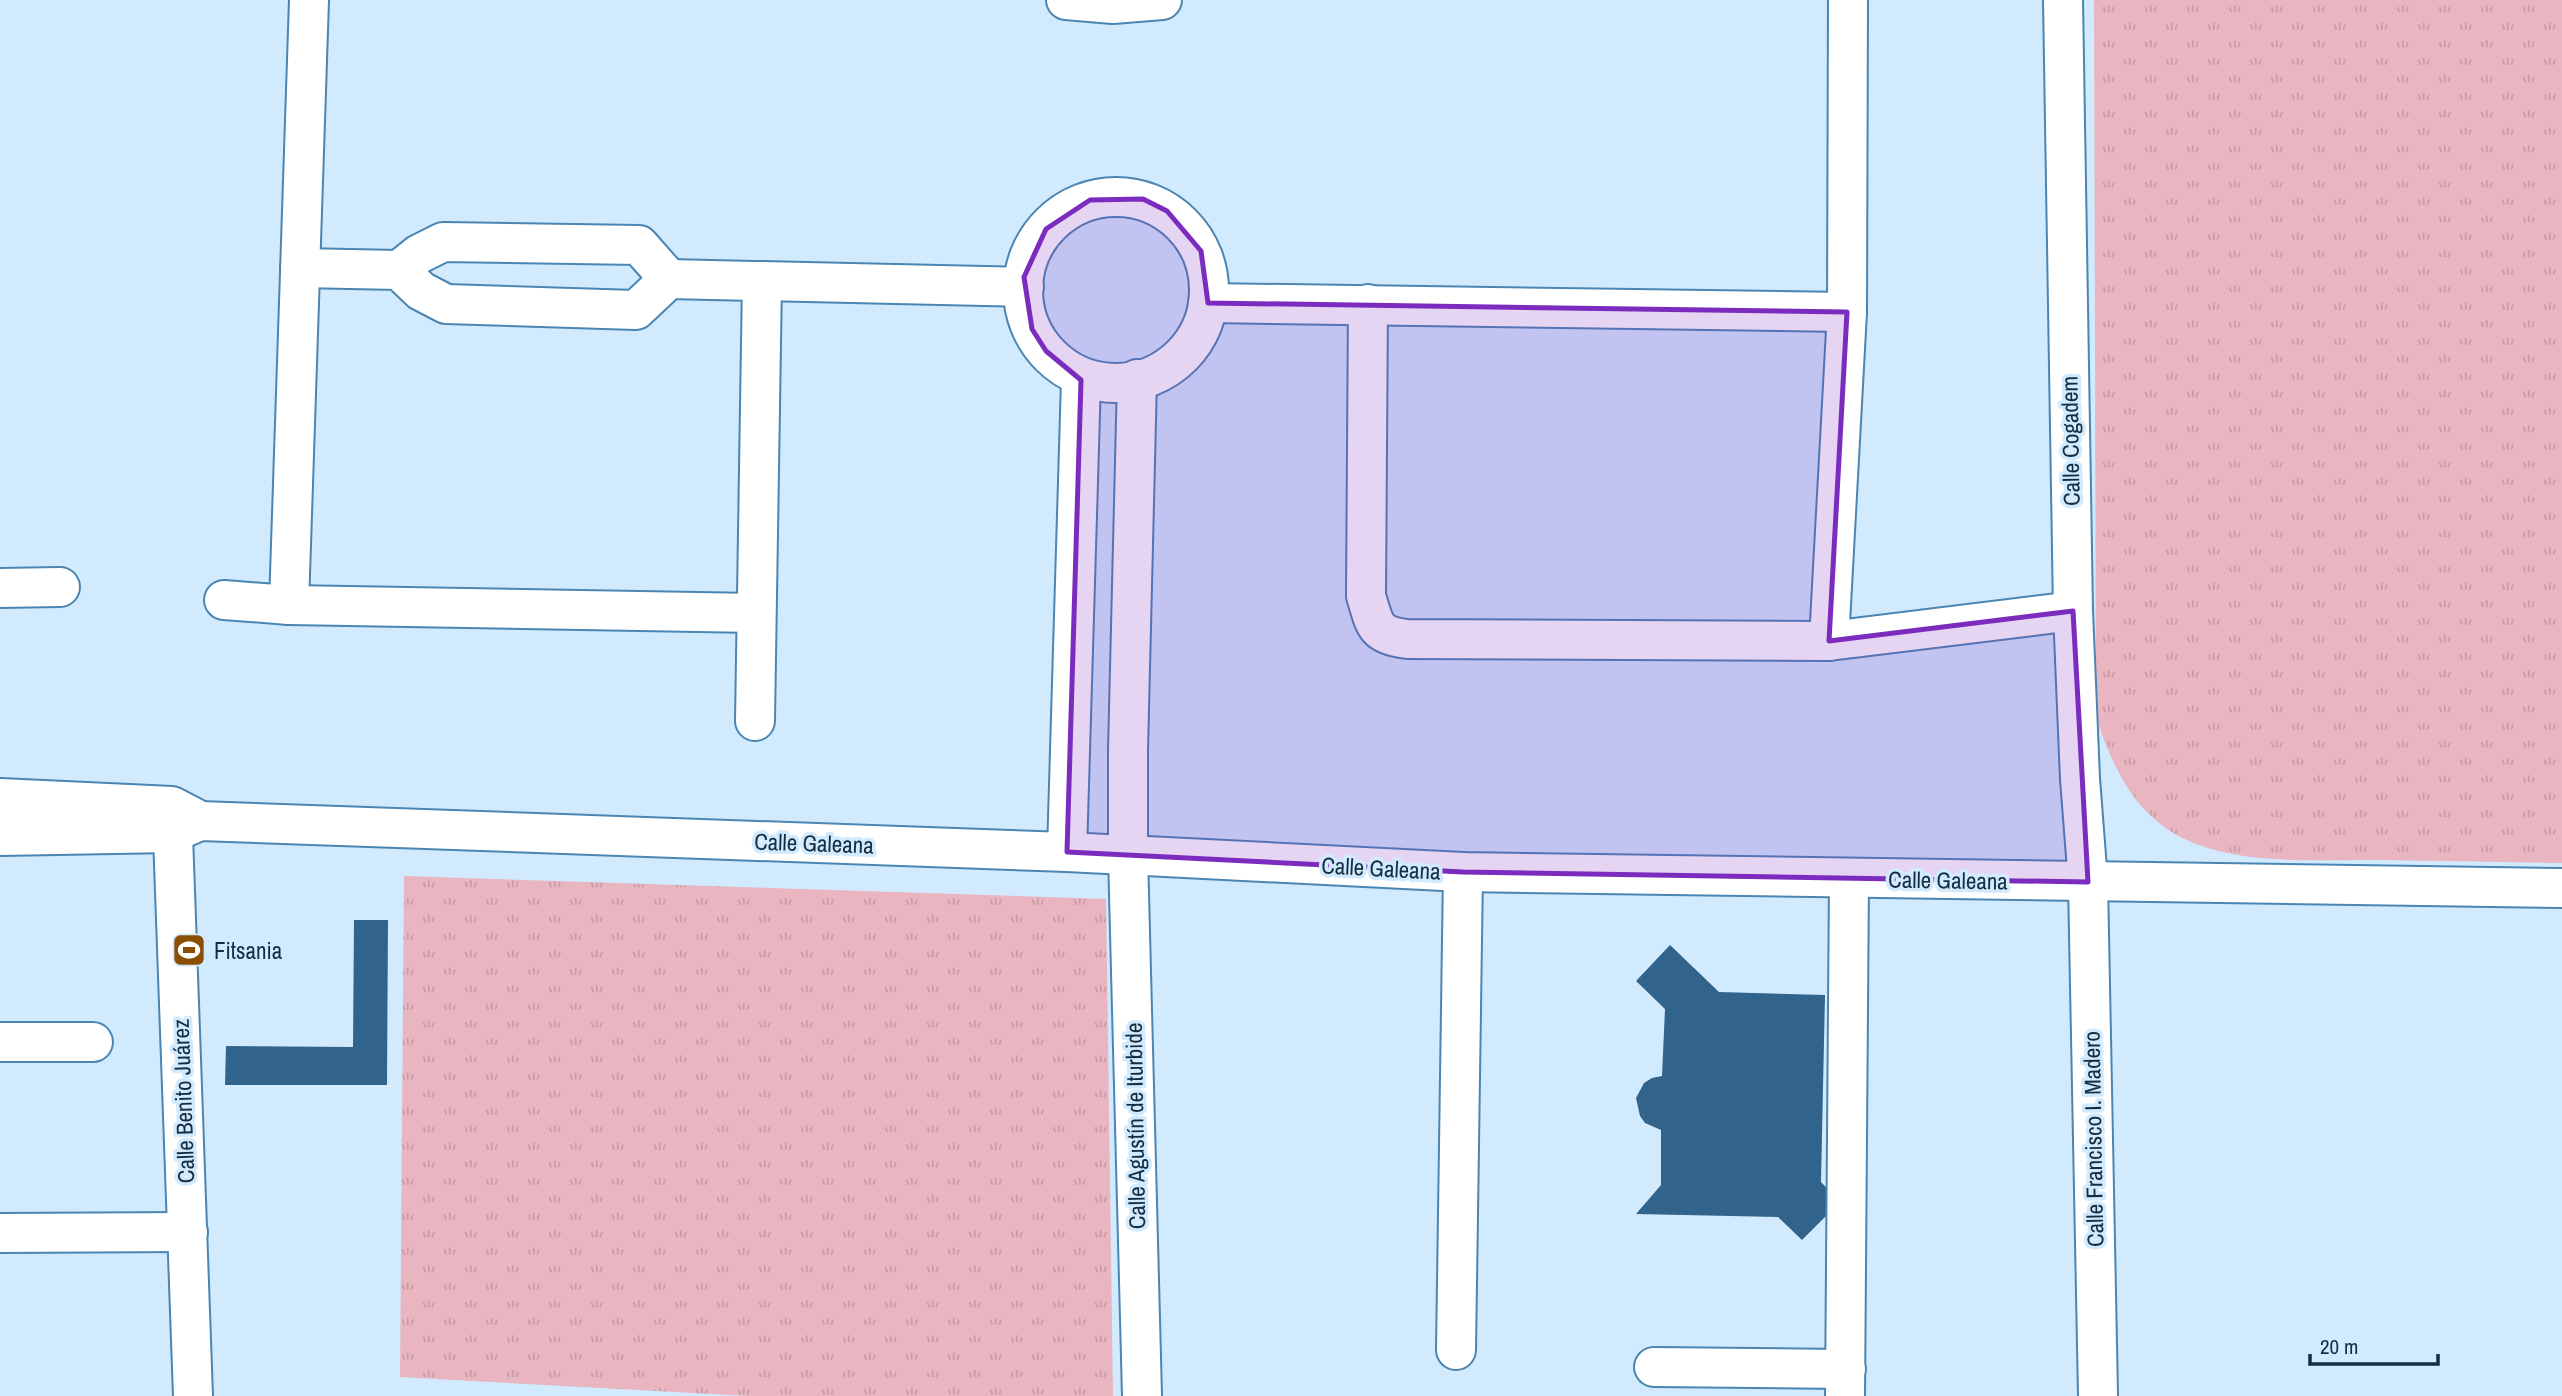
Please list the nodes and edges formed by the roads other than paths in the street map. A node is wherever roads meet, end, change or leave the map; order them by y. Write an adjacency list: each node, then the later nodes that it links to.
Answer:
1 (309, 0): 6 (street)
2 (1066, 0): 3 (street)
3 (1162, 0)
4 (1848, 0): 13 (street)
5 (2063, 0): 21 (street, Calle Cogadem)
6 (300, 268): 7 (street); 20 (street)
7 (399, 270): 8 (street); 8 (street)
8 (669, 279): 9 (street)
9 (762, 281): 10 (street); 22 (street)
10 (1024, 287): 11 (street); 15 (street)
11 (1208, 303): 12 (street); 14 (street)
12 (1368, 304): 13 (street); 23 (street)
13 (1847, 312): 23 (street)
14 (1137, 379): 15 (street); 29 (street, Calle Agustín de Iturbide)
15 (1081, 380): 28 (street)
16 (0, 570): 18 (street)
17 (60, 587): 18 (street)
18 (0, 588)
19 (224, 600): 20 (street)
20 (289, 605): 22 (street)
21 (2073, 611): 23 (street); 32 (street, Calle Cogadem)
22 (756, 613): 24 (street)
23 (1829, 641)
24 (755, 721)
25 (0, 798): 26 (street)
26 (181, 820): 27 (street); 28 (street, Calle Galeana); 36 (street, Calle Benito Juárez)
27 (0, 836)
28 (1067, 852): 29 (street, Calle Galeana)
29 (1128, 855): 30 (street, Calle Galeana); 42 (street, Calle Agustín de Iturbide)
30 (1463, 872): 31 (street, Calle Galeana); 38 (street)
31 (1849, 877): 32 (street, Calle Galeana); 40 (street)
32 (2088, 882): 33 (street, Calle Galeana); 43 (street, Calle Francisco I. Madero)
33 (2562, 888)
34 (0, 1042): 35 (street)
35 (93, 1042)
36 (188, 1232): 37 (street); 41 (street, Calle Benito Juárez)
37 (0, 1233)
38 (1456, 1350)
39 (1654, 1367): 40 (street)
40 (1846, 1383)
41 (192, 1396)
42 (1142, 1396)
43 (2098, 1396)

